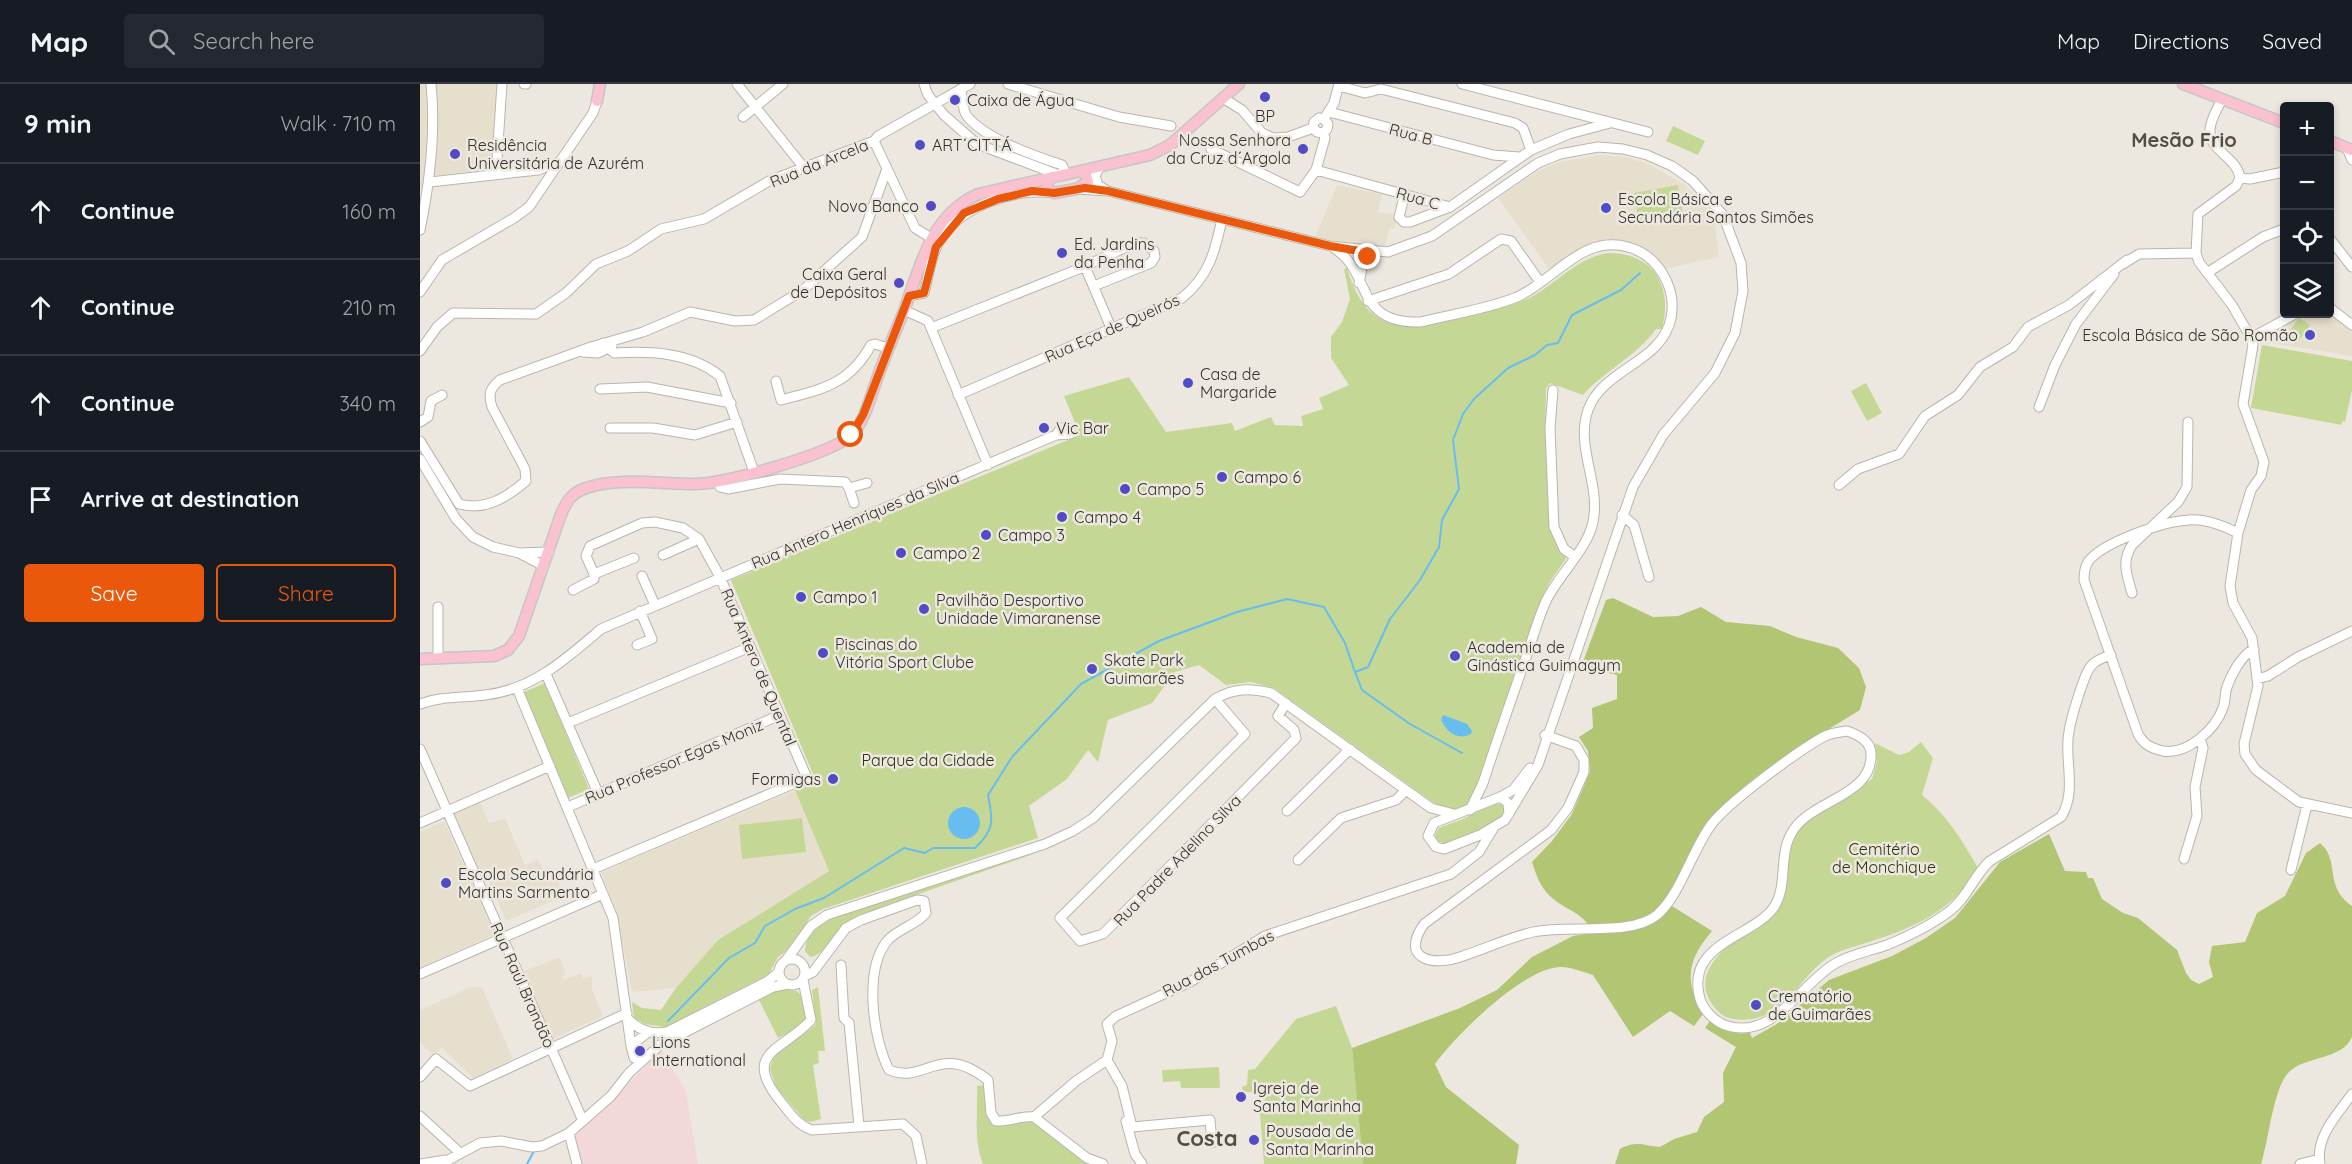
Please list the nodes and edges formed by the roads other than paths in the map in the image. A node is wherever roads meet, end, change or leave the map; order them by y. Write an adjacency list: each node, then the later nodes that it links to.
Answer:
1 (431, 84): 48 (street)
2 (502, 84): 44 (street)
3 (599, 84): 16 (main road)
4 (737, 84): 18 (street)
5 (783, 84): 18 (street)
6 (924, 84): 17 (street)
7 (970, 84): 13 (street, Rua da Arcela)
8 (1008, 84): 24 (street)
9 (1462, 84): 23 (street)
10 (2183, 84): 15 (main road)
11 (1339, 85): 20 (street); 32 (street)
12 (1236, 87): 14 (main road); 19 (street)
13 (953, 89): 17 (street, Rua da Arcela); 45 (street)
14 (1223, 98): 19 (street); 47 (main road)
15 (2222, 99): 22 (main road); 46 (street)
16 (597, 100): 36 (street)
17 (935, 103): 28 (street, Rua da Arcela); 37 (street)
18 (755, 107): 21 (street); 38 (street)
19 (1242, 110): 25 (street)
20 (1327, 116): 25 (street); 27 (street); 33 (street, Rua B)
21 (743, 117)
22 (2280, 121)
23 (1610, 123): 26 (street); 32 (street, Rua C)
24 (1171, 126)
25 (1313, 128): 27 (street)
26 (1648, 132)
27 (1323, 133): 41 (street)
28 (874, 141): 38 (street, Rua da Arcela); 39 (street)
29 (2334, 143): 31 (main road)
30 (1210, 149): 41 (street)
31 (2349, 149): 35 (street)
32 (1531, 150): 34 (street, Rua C)
33 (1493, 155): 34 (street, Rua B); 42 (street)
34 (1519, 157): 42 (street, Rua C)
35 (2352, 160)
36 (561, 161): 40 (street); 49 (street)
37 (1027, 162): 45 (street); 50 (street)
38 (805, 169): 84 (street, Rua da Arcela)
39 (887, 169): 58 (street); 82 (street)
40 (538, 170): 44 (street); 49 (street)
41 (1316, 170): 53 (street, Rua C)
42 (1497, 173): 54 (street, Rua C)
43 (2280, 173): 46 (street)
44 (496, 174): 48 (street)
45 (1059, 176): 47 (main road); 50 (main road)
46 (2240, 178): 62 (street)
47 (1088, 179): 51 (main road); 52 (street)
48 (430, 182): 56 (street)
49 (545, 185): 72 (street)
50 (1041, 187): 51 (main road); 58 (main road); 73 (street)
51 (1076, 189): 52 (street)
52 (1108, 191): 55 (street)
53 (1405, 193): 54 (street, Rua C); 54 (street)
54 (1449, 207)
55 (1222, 219): 60 (street); 80 (street, Rua Eça de Queirós)
56 (420, 230)
57 (2280, 231): 68 (street)
58 (931, 238): 73 (main road)
59 (2334, 244): 66 (street)
60 (1330, 246): 61 (street); 65 (street)
61 (1352, 250): 63 (street); 65 (street)
62 (2196, 253): 64 (street); 68 (street)
63 (1367, 256): 65 (street); 70 (street); 106 (street)
64 (2127, 260): 91 (street); 103 (street)
65 (1348, 262): 70 (street)
66 (2352, 267)
67 (1081, 268): 71 (street); 71 (street); 79 (street)
68 (2207, 273): 81 (street)
69 (1540, 282): 74 (street); 74 (street); 113 (street)
70 (1359, 284): 74 (street)
71 (1094, 286): 80 (street)
72 (420, 292)
73 (909, 296): 75 (main road)
74 (1368, 301)
75 (904, 310): 79 (street); 83 (main road)
76 (2334, 311): 78 (street)
77 (2288, 318): 81 (street)
78 (2352, 325)
79 (931, 328): 89 (street)
80 (1113, 330): 89 (street, Rua Eça de Queirós)
81 (2251, 338): 108 (street)
82 (606, 346): 90 (street); 97 (street)
83 (888, 348): 85 (street); 100 (main road)
84 (420, 351)
85 (776, 381)
86 (600, 389): 90 (street)
87 (1553, 390): 113 (street)
88 (442, 394): 92 (street)
89 (958, 394): 99 (street)
90 (731, 403): 93 (street)
91 (2039, 407)
92 (420, 422)
93 (737, 422): 95 (street); 100 (street)
94 (2188, 422): 107 (street)
95 (610, 428)
96 (1056, 435): 99 (street, Rua Antero Henriques da Silva)
97 (420, 441)
98 (420, 459): 111 (street)
99 (988, 465): 118 (street, Rua Antero Henriques da Silva)
100 (754, 472): 101 (main road)
101 (717, 482): 104 (street); 110 (main road)
102 (867, 483): 104 (street)
103 (1839, 485)
104 (849, 488): 105 (street)
105 (854, 503)
106 (1623, 515): 119 (street); 140 (street)
107 (2147, 530): 108 (street); 121 (street); 129 (street)
108 (2238, 532): 128 (street)
109 (699, 539): 112 (street); 116 (street); 118 (street, Rua Antero de Quental)
110 (549, 552): 111 (street); 115 (main road)
111 (519, 554): 115 (street)
112 (663, 555)
113 (1574, 556): 145 (street)
114 (634, 558): 116 (street)
115 (544, 566): 130 (main road)
116 (594, 574): 120 (street)
117 (642, 576): 122 (street)
118 (720, 577): 122 (street, Rua Antero Henriques da Silva); 127 (street, Rua Antero de Quental)
119 (1649, 577)
120 (573, 590)
121 (2132, 593)
122 (654, 605): 124 (street, Rua Antero Henriques da Silva)
123 (438, 607): 130 (street)
124 (640, 611): 126 (street); 132 (street, Rua Antero Henriques da Silva)
125 (2352, 631): 133 (street)
126 (637, 645)
127 (750, 647): 138 (street, Rua Antero de Quental); 139 (street)
128 (2254, 649): 133 (street); 141 (street)
129 (2111, 655): 140 (street); 141 (street)
130 (438, 658): 131 (main road)
131 (420, 659)
132 (546, 674): 134 (street, Rua Antero Henriques da Silva); 139 (street)
133 (2257, 680): 149 (street)
134 (517, 688): 137 (street, Rua Antero Henriques da Silva); 144 (street)
135 (1215, 699): 136 (street); 136 (street, Rua Padre Adelino Silva); 169 (street)
136 (1286, 703): 143 (street)
137 (420, 704)
138 (780, 715): 147 (street, Rua Professor Egas Moniz); 165 (street, Rua Antero de Quental)
139 (568, 723): 147 (street)
140 (1547, 735): 148 (street); 156 (street)
141 (2200, 739): 162 (street)
142 (420, 749): 153 (street, Rua Raúl Brandão)
143 (1350, 749): 146 (street); 154 (street)
144 (550, 766): 150 (street); 153 (street)
145 (1483, 783): 148 (street); 152 (street)
146 (1406, 790): 151 (street); 163 (street)
147 (598, 794): 150 (street, Rua Professor Egas Moniz)
148 (1498, 798): 152 (street); 156 (street)
149 (2307, 805): 155 (street); 166 (street)
150 (568, 807): 165 (street)
151 (1431, 808): 157 (street); 159 (street)
152 (1470, 810): 157 (street)
153 (446, 811): 158 (street); 168 (street, Rua Raúl Brandão)
154 (1287, 812)
155 (2352, 813)
156 (1509, 814): 160 (street)
157 (1460, 815): 159 (street)
158 (420, 823)
159 (1434, 823): 161 (street)
160 (1494, 828): 161 (street); 164 (street)
161 (1459, 844): 164 (street)
162 (2184, 859)
163 (1298, 860)
164 (1469, 860): 185 (street, Rua das Tumbas)
165 (593, 869): 167 (street)
166 (2291, 870)
167 (603, 894): 168 (street); 179 (street)
168 (501, 938): 175 (street); 182 (street, Rua Raúl Brandão)
169 (800, 942): 170 (street); 171 (street)
170 (787, 959): 171 (street); 174 (street)
171 (802, 962): 172 (street); 176 (street)
172 (819, 963): 176 (street); 191 (street)
173 (841, 965): 193 (street)
174 (779, 972): 177 (street); 180 (street)
175 (420, 974)
176 (804, 978): 177 (street); 178 (street)
177 (790, 985): 178 (street); 181 (street)
178 (807, 995): 193 (street)
179 (627, 1016): 180 (street); 182 (street); 183 (street)
180 (652, 1033): 181 (street); 183 (street)
181 (660, 1045): 184 (street)
182 (551, 1048): 187 (street); 192 (street, Rua Raúl Brandão)
183 (631, 1051): 184 (street); 186 (street)
184 (642, 1060): 186 (street)
185 (1107, 1060): 189 (street); 191 (street)
186 (629, 1073): 192 (street)
187 (420, 1077)
188 (2352, 1094): 197 (street)
189 (1128, 1110): 195 (street); 203 (street)
190 (420, 1116): 196 (street)
191 (1034, 1117): 202 (street)
192 (583, 1121): 194 (street)
193 (859, 1126): 201 (street)
194 (569, 1133): 196 (street); 200 (street)
195 (1212, 1143)
196 (459, 1152): 198 (street)
197 (2320, 1161): 204 (street)
198 (442, 1163): 199 (street)
199 (420, 1164)
200 (577, 1164)
201 (922, 1164)
202 (1103, 1164)
203 (1142, 1164)
204 (2300, 1164)

